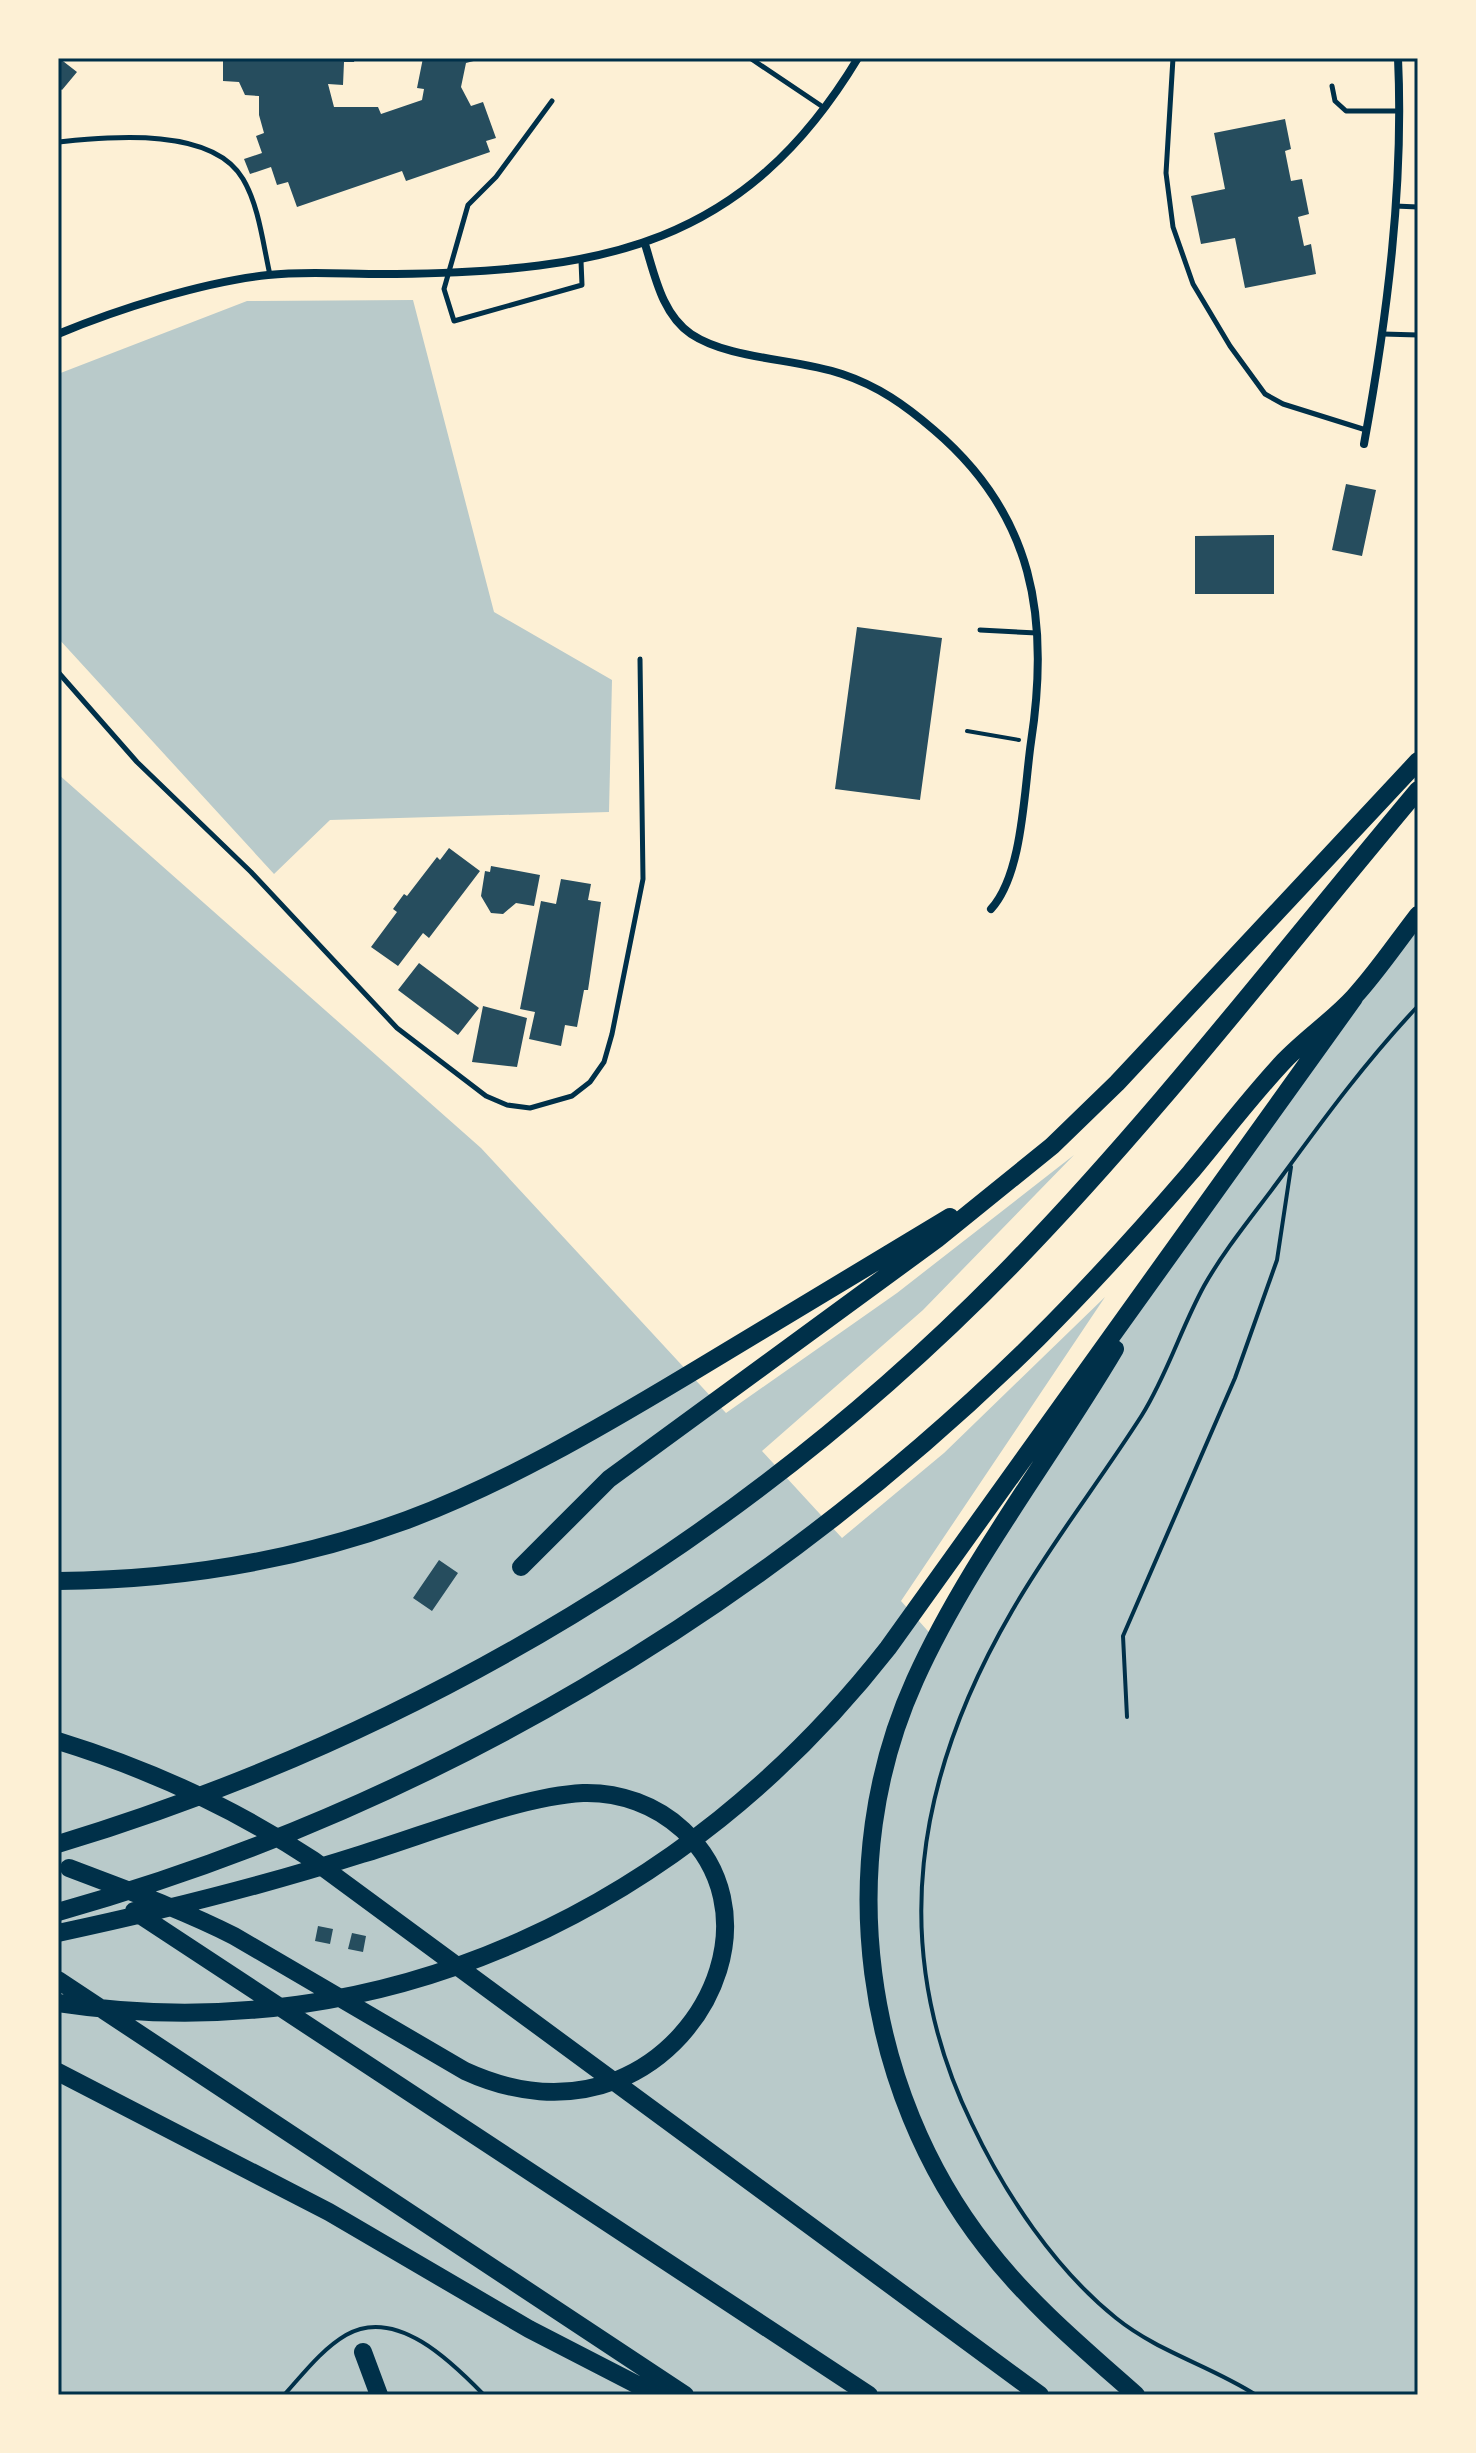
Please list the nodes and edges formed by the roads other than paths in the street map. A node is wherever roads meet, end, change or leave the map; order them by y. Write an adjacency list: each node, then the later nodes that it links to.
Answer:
1 (750, 58): 7 (lane)
2 (858, 58): 7 (street)
3 (1173, 58): 19 (lane)
4 (1398, 58): 8 (street)
5 (1332, 86): 8 (lane)
6 (552, 101): 14 (lane)
7 (824, 108): 12 (street)
8 (1400, 111): 10 (street)
9 (58, 142): 15 (lane)
10 (1394, 206): 11 (lane); 17 (street)
11 (1418, 207)
12 (645, 244): 13 (street); 22 (street)
13 (581, 261): 14 (street); 14 (lane)
14 (450, 270): 15 (street)
15 (270, 275): 16 (street)
16 (58, 334)
17 (1383, 334): 18 (lane); 19 (street)
18 (1418, 335)
19 (1366, 430): 20 (street)
20 (1364, 444)
21 (980, 630): 22 (lane)
22 (1037, 633): 27 (street)
23 (640, 659): 24 (lane)
24 (58, 672)
25 (1418, 761): 30 (highway)
26 (1418, 790): 35 (highway)
27 (991, 909)
28 (1418, 915): 29 (highway)
29 (1354, 998): 31 (highway); 37 (highway)
30 (1017, 1177): 32 (highway); 33 (highway)
31 (1164, 1267): 40 (highway); 48 (highway)
32 (521, 1567)
33 (58, 1581)
34 (58, 1741): 47 (highway)
35 (58, 1844)
36 (63, 1865): 38 (highway); 46 (highway)
37 (58, 1912)
38 (58, 1933)
39 (58, 1980): 45 (highway)
40 (58, 2003)
41 (58, 2072): 44 (highway)
42 (363, 2352): 43 (highway)
43 (379, 2395)
44 (657, 2395)
45 (685, 2395)
46 (869, 2395)
47 (1040, 2395)
48 (1136, 2395)

